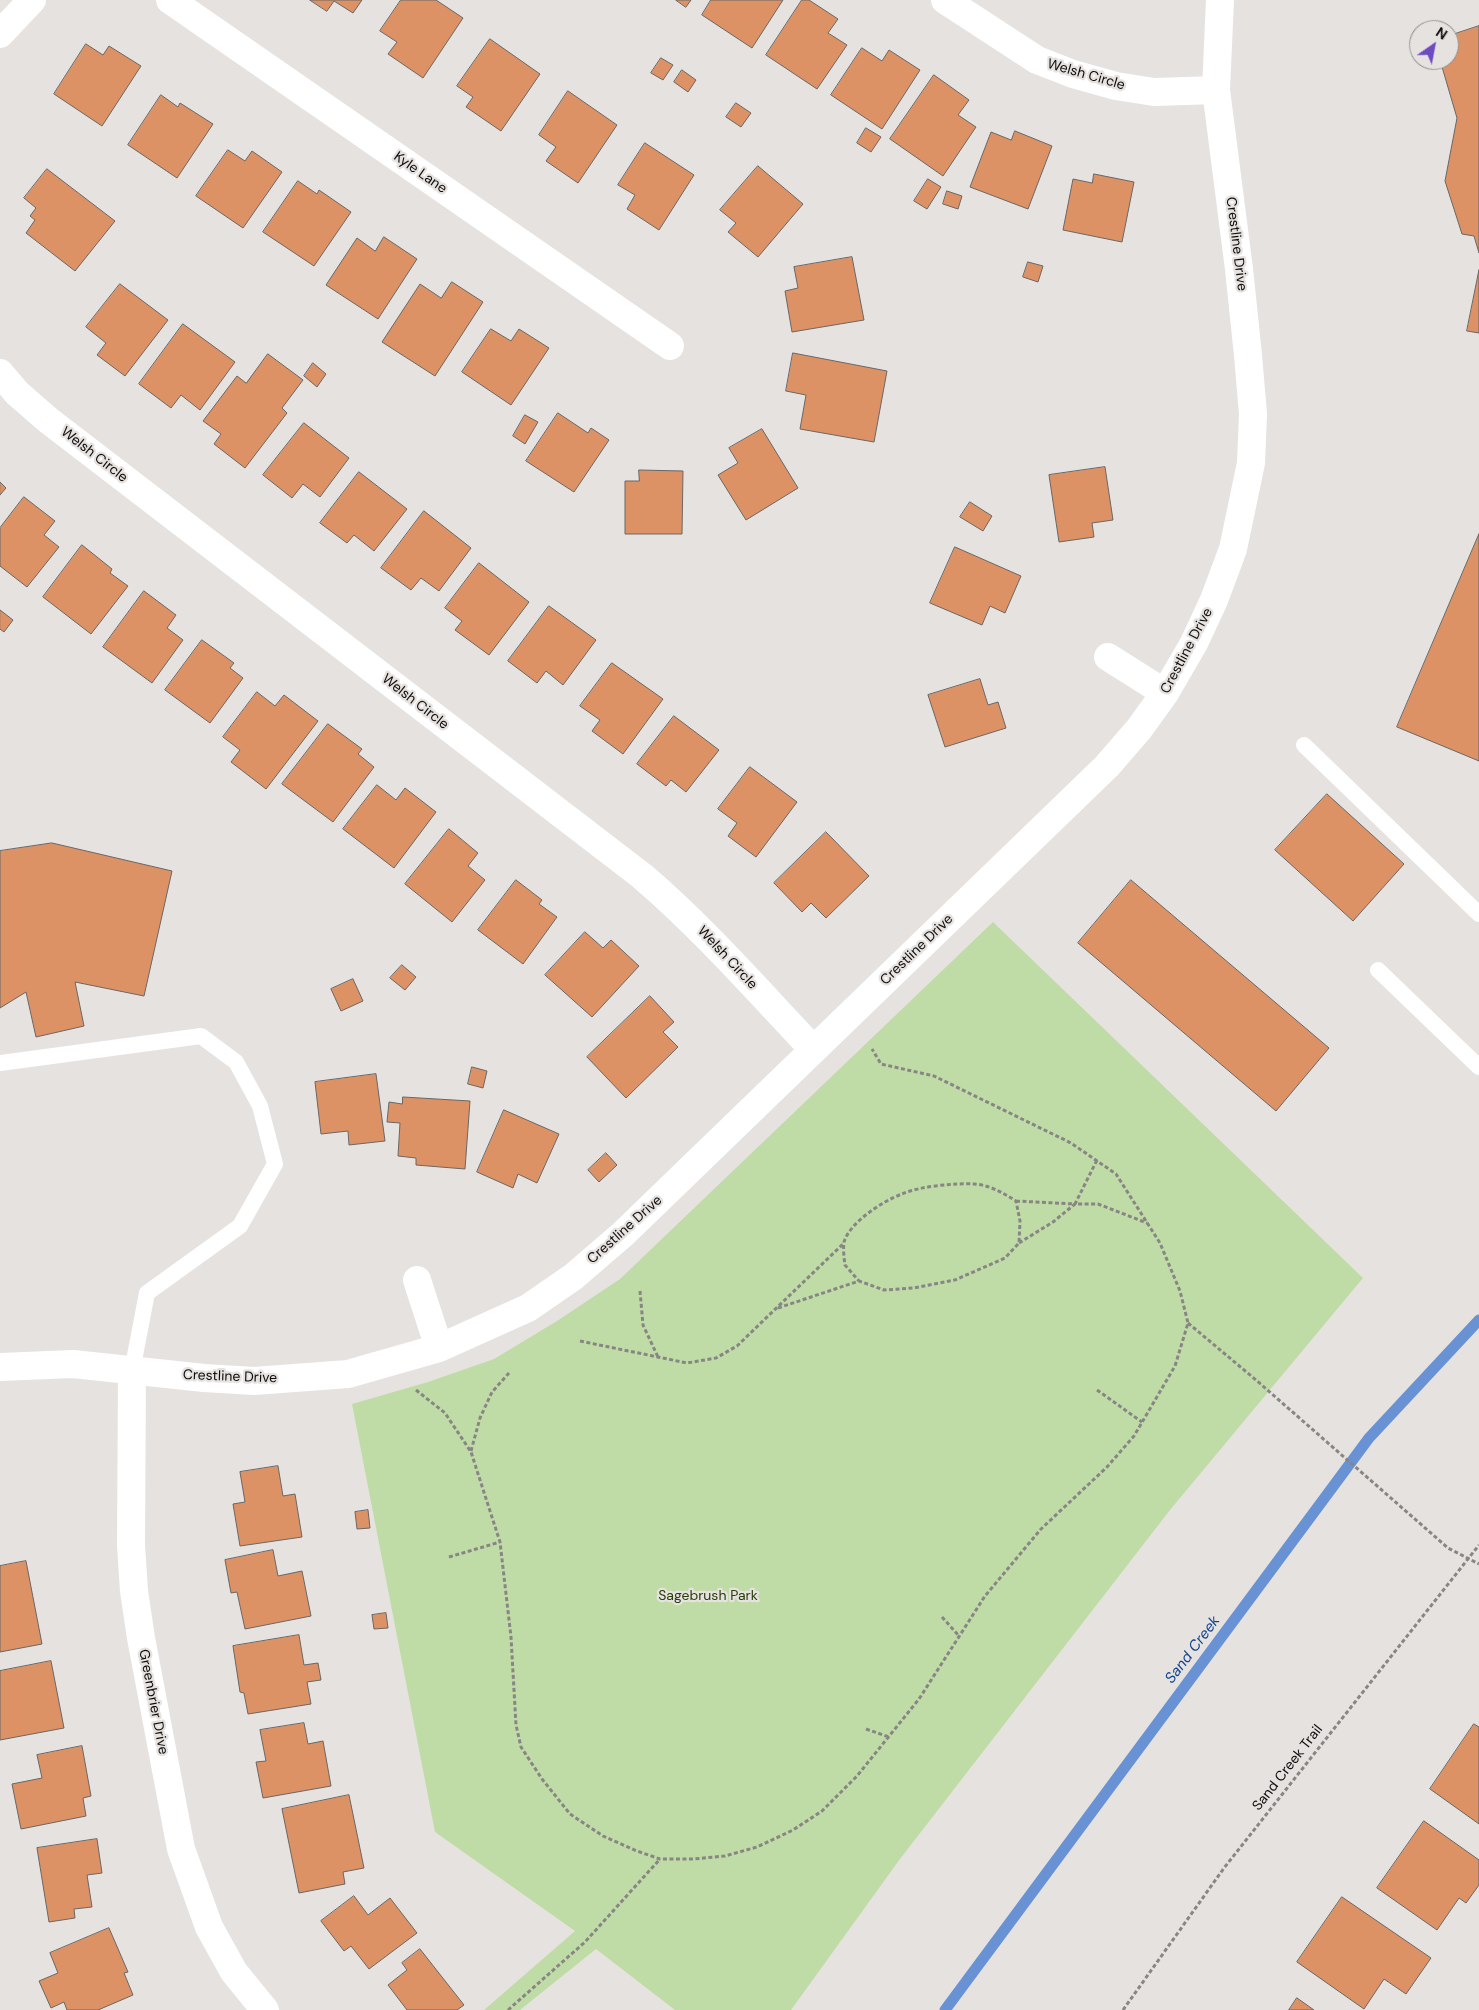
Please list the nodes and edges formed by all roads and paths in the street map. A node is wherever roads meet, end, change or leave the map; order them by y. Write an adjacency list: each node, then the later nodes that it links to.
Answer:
1 (32, 0): 5 (street)
2 (170, 0): 7 (street, Kyle Lane)
3 (945, 0): 6 (street, Welsh Circle)
4 (1220, 0): 6 (street, Crestline Drive)
5 (0, 34)
6 (1216, 90): 10 (street, Crestline Drive)
7 (670, 346)
8 (0, 373): 14 (street, Welsh Circle)
9 (1108, 657): 10 (street)
10 (1165, 693): 14 (street, Crestline Drive)
11 (1304, 745): 12 (lane)
12 (1479, 914)
13 (1378, 970): 17 (lane)
14 (813, 1049): 30 (street, Crestline Drive)
15 (872, 1050): 18 (path)
16 (0, 1063): 33 (lane)
17 (1479, 1067)
18 (1097, 1160): 20 (path); 21 (path)
19 (1016, 1201): 20 (path); 22 (path); 23 (path)
20 (1075, 1204): 21 (path); 23 (path)
21 (1148, 1223): 28 (path)
22 (844, 1243): 25 (path); 27 (path)
23 (1019, 1243): 25 (path)
24 (417, 1280): 30 (street)
25 (859, 1281): 27 (path)
26 (640, 1291): 31 (path)
27 (778, 1308): 31 (path)
28 (1188, 1323): 37 (path); 42 (path)
29 (580, 1340): 31 (path)
30 (439, 1348): 33 (street, Crestline Drive)
31 (658, 1357)
32 (0, 1367): 33 (street, Crestline Drive)
33 (132, 1371): 49 (street, Greenbrier Drive)
34 (509, 1373): 38 (path)
35 (416, 1390): 38 (path)
36 (1097, 1390): 37 (path)
37 (1142, 1422): 45 (path)
38 (471, 1452): 39 (path)
39 (500, 1542): 41 (path); 48 (path)
40 (1479, 1545): 42 (path, Sand Creek Trail)
41 (448, 1557)
42 (1468, 1559): 43 (path); 51 (path, Sand Creek Trail)
43 (1479, 1564)
44 (942, 1617): 45 (path)
45 (959, 1636): 47 (path)
46 (866, 1729): 47 (path)
47 (889, 1737): 48 (path)
48 (660, 1859): 50 (path)
49 (265, 2010)
50 (508, 2010)
51 (1123, 2010)

